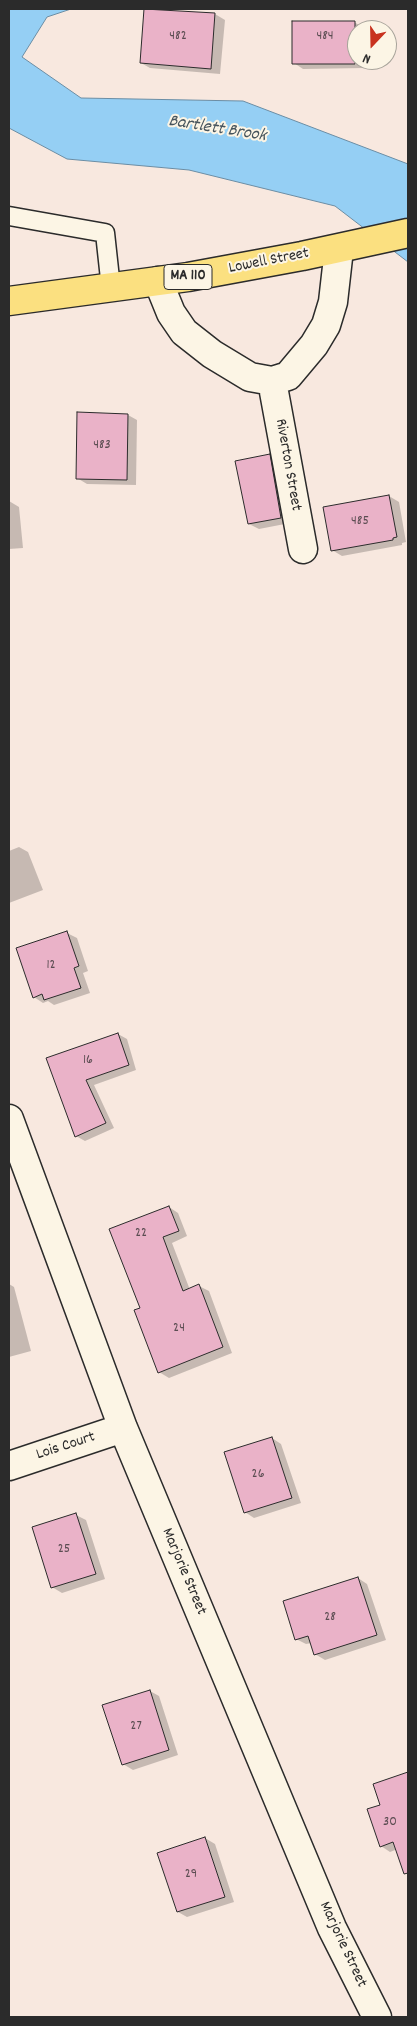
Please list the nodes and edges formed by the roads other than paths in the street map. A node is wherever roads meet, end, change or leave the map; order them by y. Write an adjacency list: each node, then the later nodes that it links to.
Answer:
1 (9, 216): 5 (lane)
2 (408, 233): 3 (main road, Lowell Street / MA 110)
3 (339, 249): 4 (main road, Lowell Street / MA 110); 7 (street)
4 (158, 281): 5 (main road, Lowell Street / MA 110); 7 (street)
5 (111, 288): 6 (main road, Lowell Street / MA 110)
6 (9, 301)
7 (272, 381): 8 (street, Riverton Street)
8 (303, 549)
9 (9, 1119): 10 (street, Marjorie Street)
10 (123, 1428): 11 (street, Lois Court); 12 (street, Marjorie Street)
11 (9, 1466)
12 (377, 2017)

